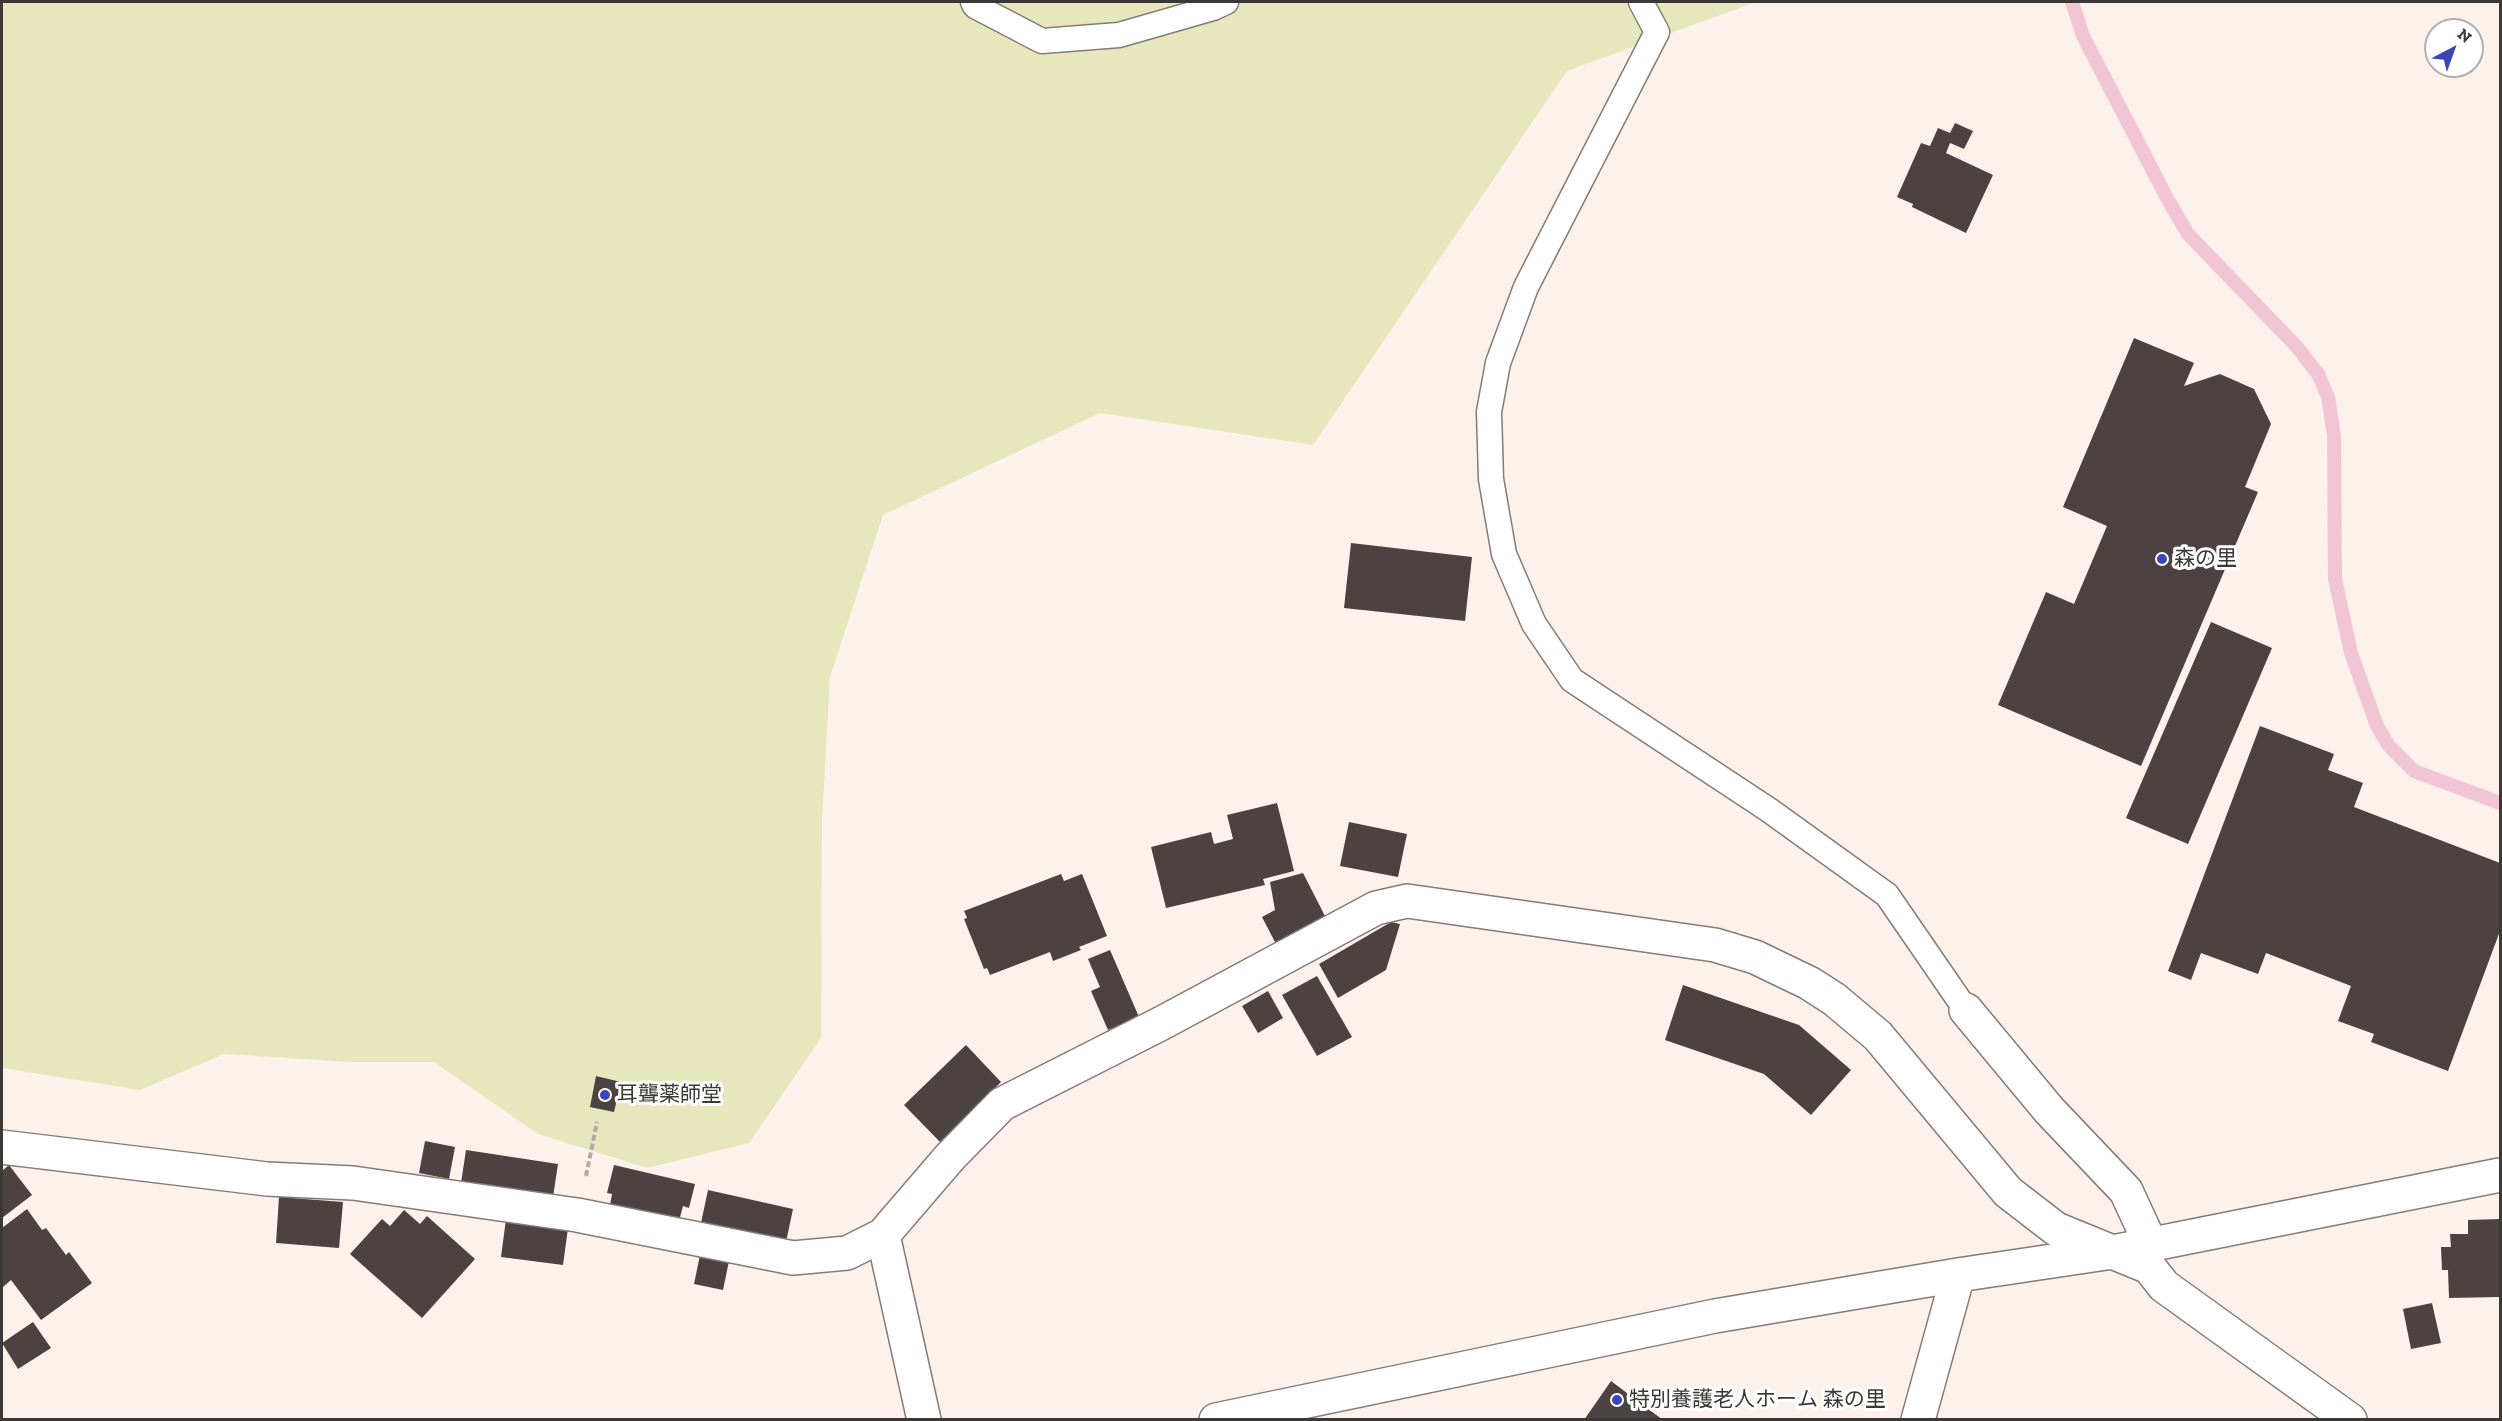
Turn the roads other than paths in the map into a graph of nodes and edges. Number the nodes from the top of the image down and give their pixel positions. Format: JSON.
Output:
{"nodes":[{"id":1,"x":973,"y":2,"type":"edge"},
{"id":2,"x":1226,"y":2,"type":"edge"},
{"id":3,"x":1641,"y":2,"type":"edge"},
{"id":4,"x":1966,"y":1010,"type":"joint"},
{"id":5,"x":2,"y":1147,"type":"edge"},
{"id":6,"x":2500,"y":1175,"type":"edge"},
{"id":7,"x":883,"y":1235,"type":"junction"},
{"id":8,"x":2151,"y":1245,"type":"junction"},
{"id":9,"x":2113,"y":1252,"type":"junction"},
{"id":10,"x":1958,"y":1275,"type":"junction"},
{"id":11,"x":924,"y":1419,"type":"edge"},
{"id":12,"x":1216,"y":1419,"type":"edge"},
{"id":13,"x":1917,"y":1419,"type":"edge"},
{"id":14,"x":2350,"y":1419,"type":"edge"}],
"edges":[{"from":1,"to":2,"type":"lane"},
{"from":3,"to":4,"type":"lane"},
{"from":4,"to":8,"type":"street"},
{"from":5,"to":7,"type":"street"},
{"from":6,"to":8,"type":"street"},
{"from":7,"to":9,"type":"street"},
{"from":7,"to":11,"type":"street"},
{"from":8,"to":9,"type":"street"},
{"from":9,"to":10,"type":"street"},
{"from":9,"to":14,"type":"street"},
{"from":10,"to":12,"type":"street"},
{"from":10,"to":13,"type":"street"}]}
